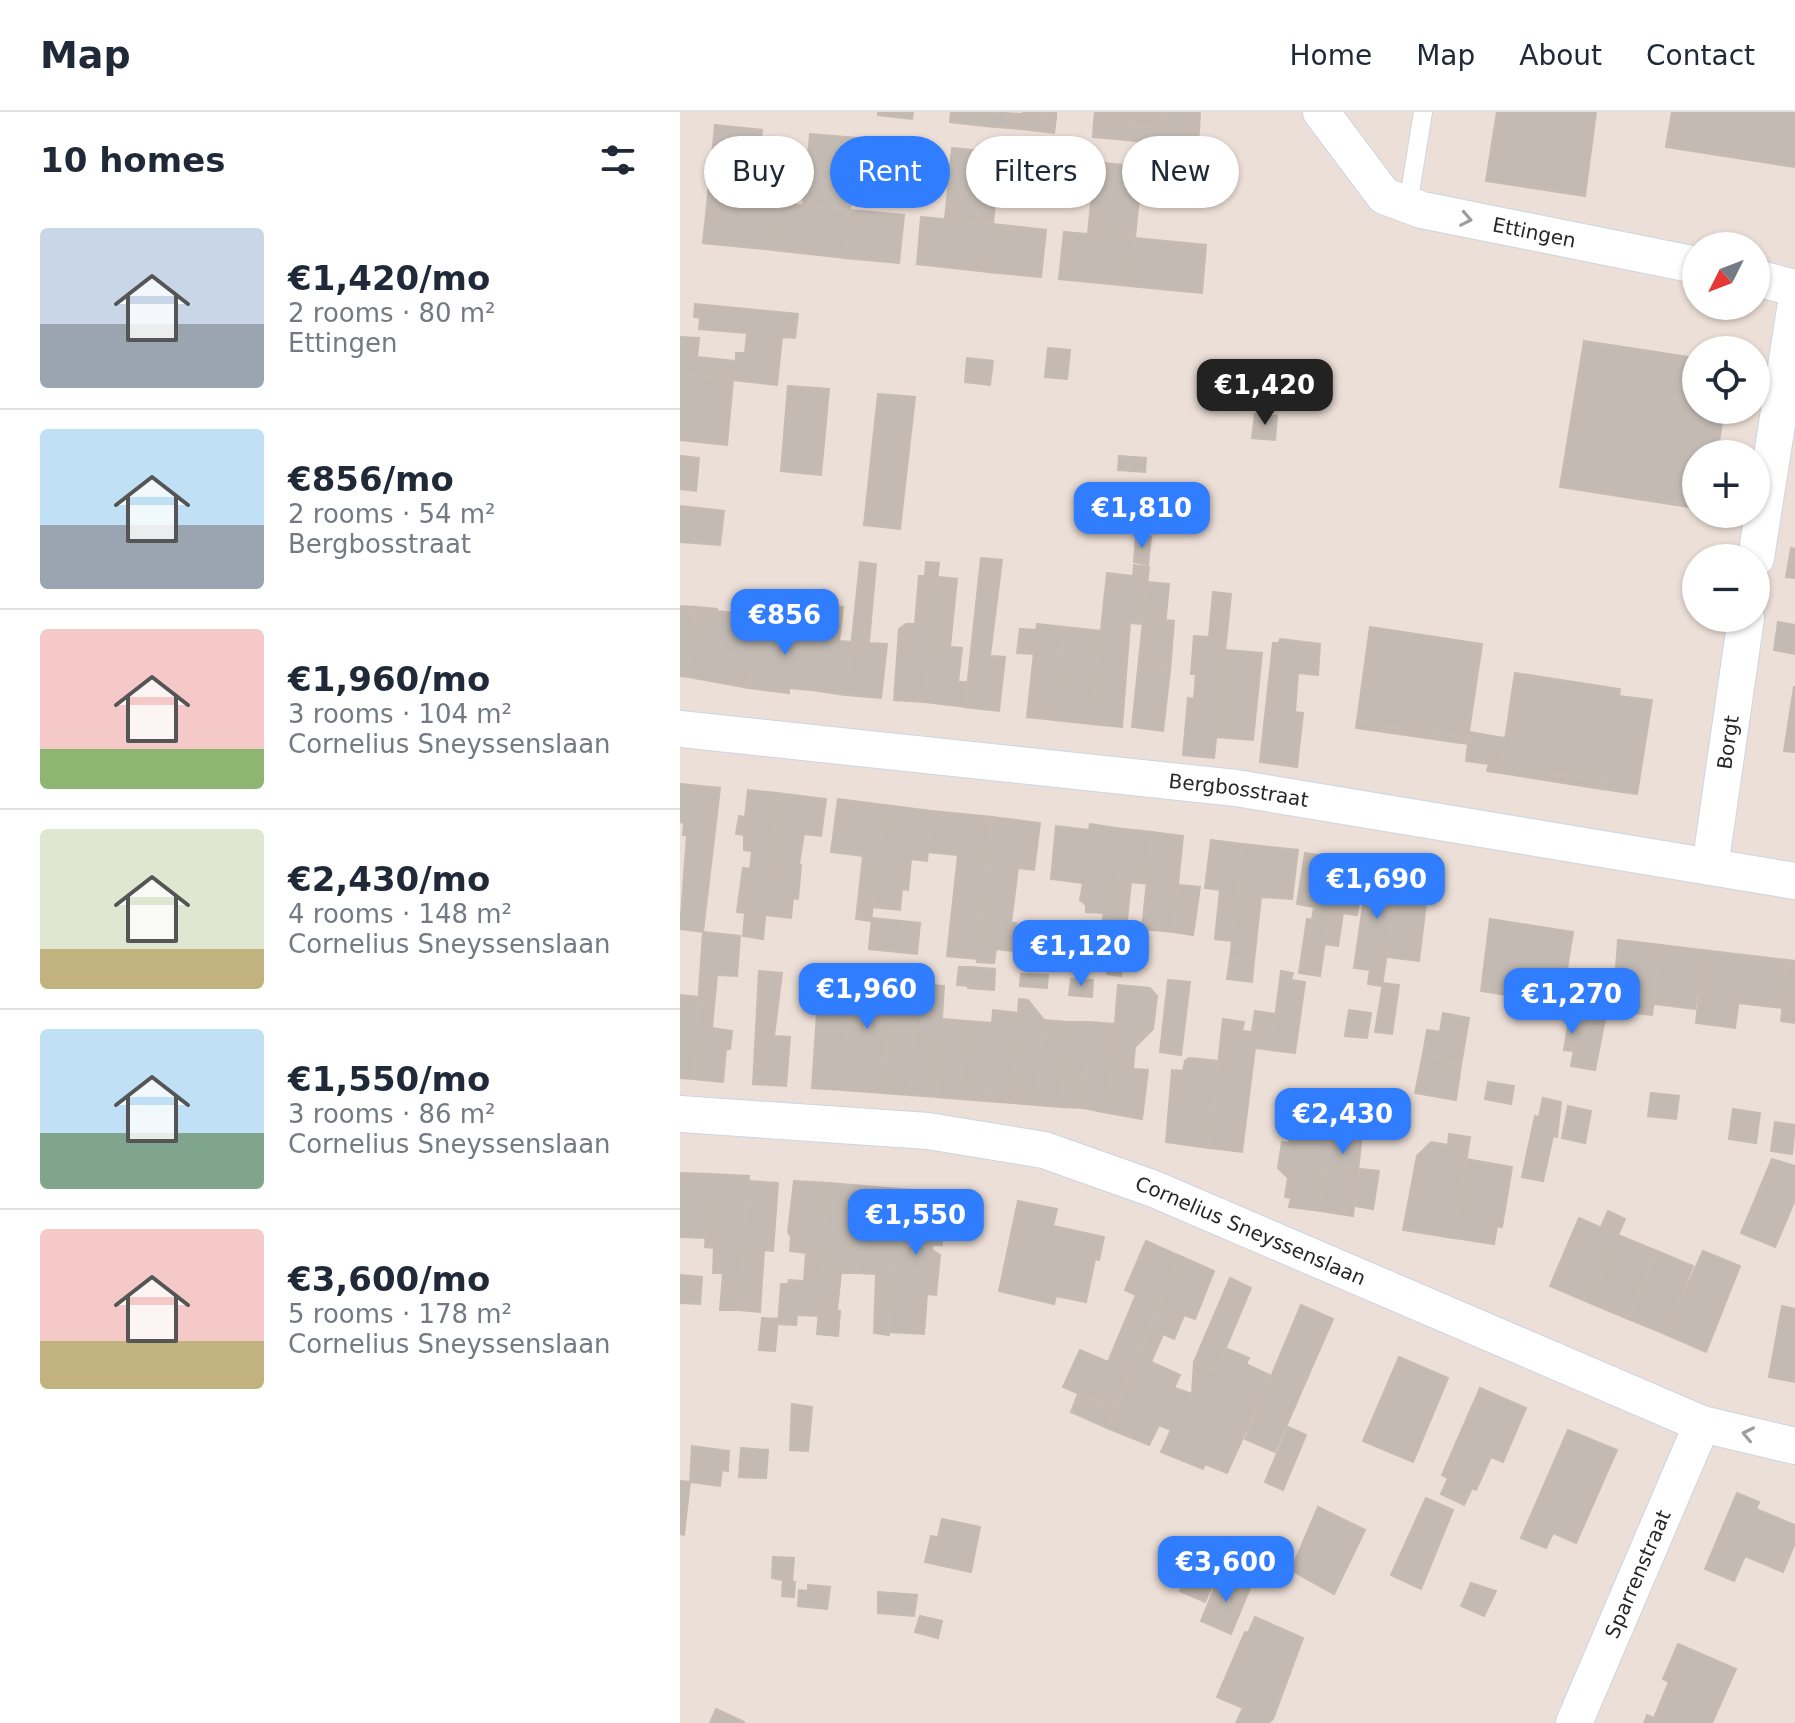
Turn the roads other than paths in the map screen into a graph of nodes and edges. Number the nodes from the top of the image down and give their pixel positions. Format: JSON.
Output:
{"nodes":[{"id":1,"x":1321,"y":112,"type":"edge"},
{"id":2,"x":1423,"y":112,"type":"edge"},
{"id":3,"x":1408,"y":205,"type":"junction"},
{"id":4,"x":1682,"y":262,"type":"edge"},
{"id":5,"x":1770,"y":282,"type":"edge"},
{"id":6,"x":1795,"y":288,"type":"edge"},
{"id":7,"x":1795,"y":309,"type":"edge"},
{"id":8,"x":1758,"y":544,"type":"edge"},
{"id":9,"x":1744,"y":632,"type":"edge"},
{"id":10,"x":680,"y":729,"type":"edge"},
{"id":11,"x":1710,"y":867,"type":"junction"},
{"id":12,"x":1795,"y":881,"type":"edge"},
{"id":13,"x":680,"y":1114,"type":"edge"},
{"id":14,"x":1702,"y":1424,"type":"junction"},
{"id":15,"x":1795,"y":1446,"type":"edge"},
{"id":16,"x":1574,"y":1723,"type":"edge"}],
"edges":[{"from":1,"to":3,"type":"street","name":"Ettingen"},
{"from":2,"to":3,"type":"lane"},
{"from":3,"to":4,"type":"street","name":"Ettingen","one_way":true},
{"from":5,"to":6,"type":"street"},
{"from":7,"to":8,"type":"street"},
{"from":9,"to":11,"type":"street","name":"Borgt"},
{"from":10,"to":11,"type":"street","name":"Bergbosstraat"},
{"from":11,"to":12,"type":"street","name":"Bergbosstraat"},
{"from":13,"to":14,"type":"street","name":"Cornelius Sneyssenslaan"},
{"from":15,"to":14,"type":"street","name":"Cornelius Sneyssenslaan","one_way":true},
{"from":14,"to":16,"type":"street","name":"Sparrenstraat"}]}
